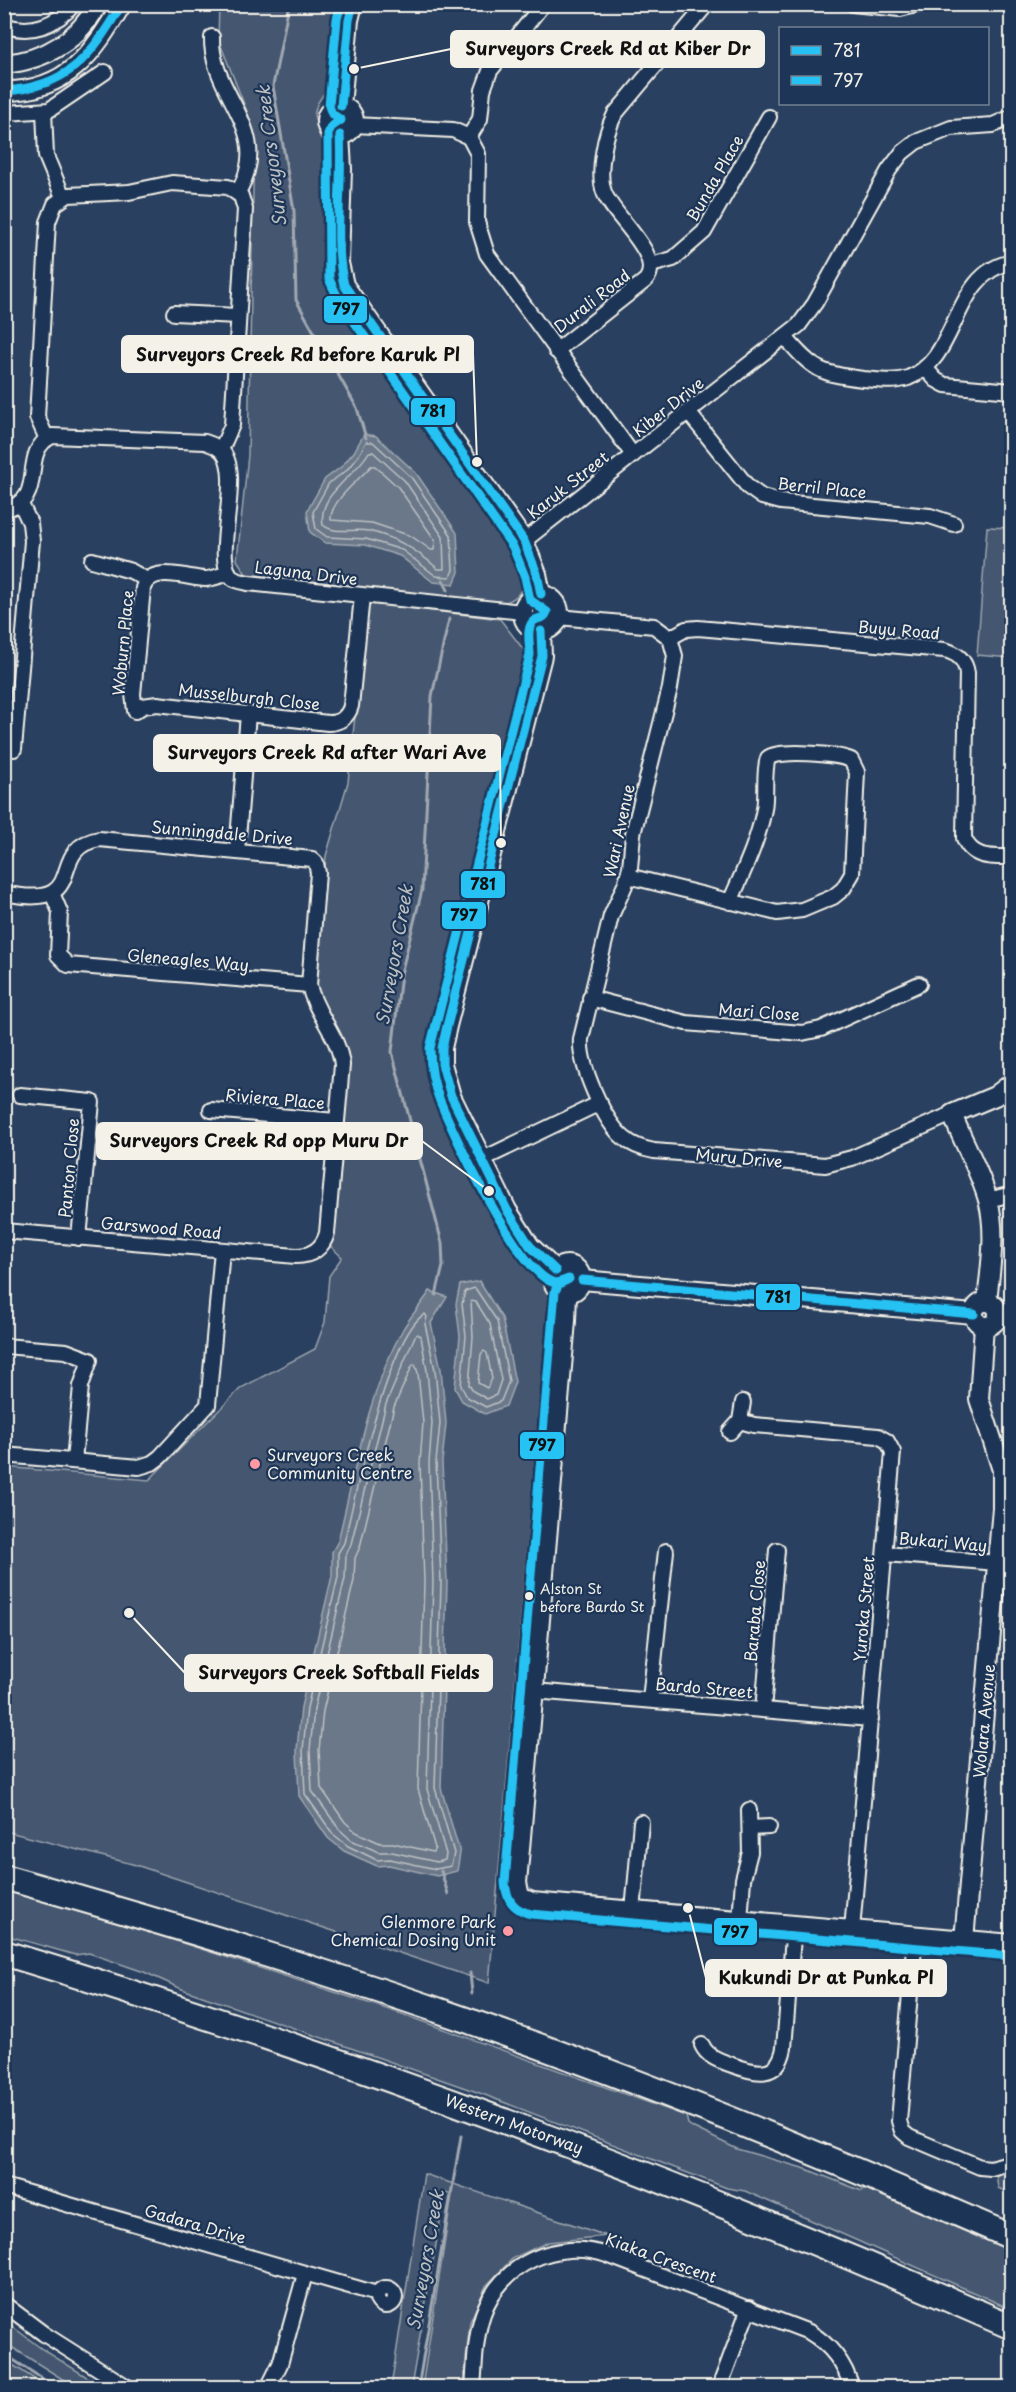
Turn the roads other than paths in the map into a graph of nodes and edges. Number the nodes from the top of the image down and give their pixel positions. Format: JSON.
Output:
{"nodes":[{"id":1,"x":74,"y":4,"type":"edge"},
{"id":2,"x":99,"y":4,"type":"edge"},
{"id":3,"x":122,"y":4,"type":"edge"},
{"id":4,"x":353,"y":4,"type":"edge"},
{"id":5,"x":543,"y":4,"type":"edge"},
{"id":6,"x":707,"y":4,"type":"edge"},
{"id":7,"x":853,"y":4,"type":"edge"},
{"id":8,"x":920,"y":4,"type":"edge"},
{"id":9,"x":4,"y":25,"type":"edge"},
{"id":10,"x":212,"y":37,"type":"dead end"},
{"id":11,"x":4,"y":64,"type":"edge"},
{"id":12,"x":105,"y":72,"type":"dead end"},
{"id":13,"x":4,"y":91,"type":"edge"},
{"id":14,"x":341,"y":106,"type":"junction"},
{"id":15,"x":44,"y":111,"type":"junction"},
{"id":16,"x":7,"y":113,"type":"dead end"},
{"id":17,"x":769,"y":117,"type":"dead end"},
{"id":18,"x":1011,"y":117,"type":"edge"},
{"id":19,"x":347,"y":130,"type":"junction"},
{"id":20,"x":469,"y":137,"type":"junction"},
{"id":21,"x":238,"y":192,"type":"junction"},
{"id":22,"x":63,"y":197,"type":"junction"},
{"id":23,"x":1011,"y":262,"type":"edge"},
{"id":24,"x":651,"y":265,"type":"junction"},
{"id":25,"x":174,"y":313,"type":"dead end"},
{"id":26,"x":238,"y":316,"type":"junction"},
{"id":27,"x":785,"y":337,"type":"junction"},
{"id":28,"x":556,"y":351,"type":"junction"},
{"id":29,"x":925,"y":368,"type":"junction"},
{"id":30,"x":1011,"y":391,"type":"edge"},
{"id":31,"x":688,"y":412,"type":"junction"},
{"id":32,"x":47,"y":439,"type":"junction"},
{"id":33,"x":222,"y":450,"type":"junction"},
{"id":34,"x":633,"y":455,"type":"junction"},
{"id":35,"x":20,"y":502,"type":"junction"},
{"id":36,"x":4,"y":509,"type":"edge"},
{"id":37,"x":954,"y":524,"type":"dead end"},
{"id":38,"x":524,"y":541,"type":"junction"},
{"id":39,"x":92,"y":560,"type":"dead end"},
{"id":40,"x":229,"y":573,"type":"junction"},
{"id":41,"x":147,"y":580,"type":"junction"},
{"id":42,"x":541,"y":594,"type":"junction"},
{"id":43,"x":363,"y":596,"type":"junction"},
{"id":44,"x":523,"y":612,"type":"junction"},
{"id":45,"x":560,"y":617,"type":"junction"},
{"id":46,"x":541,"y":632,"type":"junction"},
{"id":47,"x":670,"y":638,"type":"junction"},
{"id":48,"x":135,"y":711,"type":"joint"},
{"id":49,"x":248,"y":714,"type":"junction"},
{"id":50,"x":14,"y":749,"type":"dead end"},
{"id":51,"x":237,"y":850,"type":"junction"},
{"id":52,"x":1011,"y":857,"type":"edge"},
{"id":53,"x":628,"y":876,"type":"junction"},
{"id":54,"x":4,"y":893,"type":"edge"},
{"id":55,"x":52,"y":893,"type":"junction"},
{"id":56,"x":730,"y":902,"type":"junction"},
{"id":57,"x":918,"y":984,"type":"dead end"},
{"id":58,"x":309,"y":985,"type":"junction"},
{"id":59,"x":590,"y":998,"type":"junction"},
{"id":60,"x":1011,"y":1083,"type":"edge"},
{"id":61,"x":20,"y":1095,"type":"dead end"},
{"id":62,"x":600,"y":1103,"type":"junction"},
{"id":63,"x":211,"y":1110,"type":"dead end"},
{"id":64,"x":951,"y":1114,"type":"junction"},
{"id":65,"x":336,"y":1121,"type":"junction"},
{"id":66,"x":483,"y":1159,"type":"junction"},
{"id":67,"x":1011,"y":1194,"type":"edge"},
{"id":68,"x":988,"y":1200,"type":"junction"},
{"id":69,"x":4,"y":1231,"type":"edge"},
{"id":70,"x":80,"y":1238,"type":"junction"},
{"id":71,"x":222,"y":1250,"type":"junction"},
{"id":72,"x":314,"y":1252,"type":"joint"},
{"id":73,"x":556,"y":1271,"type":"junction"},
{"id":74,"x":582,"y":1280,"type":"junction"},
{"id":75,"x":567,"y":1293,"type":"junction"},
{"id":76,"x":991,"y":1315,"type":"edge"},
{"id":77,"x":4,"y":1346,"type":"edge"},
{"id":78,"x":743,"y":1402,"type":"dead end"},
{"id":79,"x":740,"y":1421,"type":"junction"},
{"id":80,"x":730,"y":1432,"type":"dead end"},
{"id":81,"x":4,"y":1455,"type":"edge"},
{"id":82,"x":74,"y":1461,"type":"junction"},
{"id":83,"x":777,"y":1550,"type":"dead end"},
{"id":84,"x":666,"y":1551,"type":"dead end"},
{"id":85,"x":885,"y":1554,"type":"junction"},
{"id":86,"x":998,"y":1563,"type":"junction"},
{"id":87,"x":534,"y":1691,"type":"junction"},
{"id":88,"x":650,"y":1700,"type":"junction"},
{"id":89,"x":763,"y":1710,"type":"junction"},
{"id":90,"x":871,"y":1719,"type":"junction"},
{"id":91,"x":749,"y":1810,"type":"dead end"},
{"id":92,"x":641,"y":1821,"type":"dead end"},
{"id":93,"x":770,"y":1827,"type":"dead end"},
{"id":94,"x":750,"y":1828,"type":"junction"},
{"id":95,"x":4,"y":1877,"type":"edge"},
{"id":96,"x":633,"y":1911,"type":"junction"},
{"id":97,"x":740,"y":1921,"type":"junction"},
{"id":98,"x":795,"y":1925,"type":"junction"},
{"id":99,"x":852,"y":1930,"type":"junction"},
{"id":100,"x":915,"y":1936,"type":"junction"},
{"id":101,"x":964,"y":1940,"type":"junction"},
{"id":102,"x":1011,"y":1944,"type":"edge"},
{"id":103,"x":4,"y":1953,"type":"edge"},
{"id":104,"x":702,"y":2044,"type":"dead end"},
{"id":105,"x":1011,"y":2163,"type":"edge"},
{"id":106,"x":4,"y":2186,"type":"edge"},
{"id":107,"x":1011,"y":2237,"type":"edge"},
{"id":108,"x":305,"y":2274,"type":"junction"},
{"id":109,"x":377,"y":2294,"type":"dead end"},
{"id":110,"x":4,"y":2304,"type":"edge"},
{"id":111,"x":749,"y":2308,"type":"junction"},
{"id":112,"x":1011,"y":2327,"type":"edge"},
{"id":113,"x":129,"y":2388,"type":"edge"},
{"id":114,"x":268,"y":2388,"type":"edge"},
{"id":115,"x":473,"y":2388,"type":"edge"},
{"id":116,"x":719,"y":2388,"type":"edge"},
{"id":117,"x":852,"y":2388,"type":"edge"}],
"edges":[{"from":1,"to":9,"type":"street"},
{"from":2,"to":11,"type":"street"},
{"from":3,"to":13,"type":"street"},
{"from":4,"to":14,"type":"street"},
{"from":5,"to":20,"type":"street"},
{"from":6,"to":24,"type":"street","name":"Durali Road"},
{"from":7,"to":8,"type":"street"},
{"from":10,"to":21,"type":"street"},
{"from":12,"to":15,"type":"street"},
{"from":14,"to":19,"type":"street"},
{"from":14,"to":19,"type":"street"},
{"from":15,"to":16,"type":"street"},
{"from":15,"to":22,"type":"street"},
{"from":17,"to":24,"type":"street","name":"Bunda Place"},
{"from":18,"to":27,"type":"street","name":"Kiber Drive"},
{"from":19,"to":20,"type":"street"},
{"from":19,"to":38,"type":"street"},
{"from":20,"to":28,"type":"street","name":"Kiber Drive"},
{"from":21,"to":22,"type":"street"},
{"from":21,"to":26,"type":"street"},
{"from":22,"to":32,"type":"street"},
{"from":23,"to":29,"type":"street"},
{"from":24,"to":28,"type":"street","name":"Durali Road"},
{"from":25,"to":26,"type":"street"},
{"from":26,"to":33,"type":"street"},
{"from":27,"to":29,"type":"street"},
{"from":27,"to":31,"type":"street","name":"Kiber Drive"},
{"from":28,"to":34,"type":"street","name":"Kiber Drive"},
{"from":29,"to":30,"type":"street"},
{"from":31,"to":34,"type":"street","name":"Kiber Drive"},
{"from":31,"to":37,"type":"street","name":"Berril Place"},
{"from":32,"to":33,"type":"street"},
{"from":32,"to":35,"type":"street"},
{"from":33,"to":40,"type":"street"},
{"from":34,"to":38,"type":"street","name":"Karuk Street"},
{"from":35,"to":36,"type":"street"},
{"from":35,"to":50,"type":"street"},
{"from":38,"to":42,"type":"street"},
{"from":39,"to":41,"type":"street","name":"Woburn Place"},
{"from":40,"to":41,"type":"street","name":"Woburn Place"},
{"from":40,"to":43,"type":"street","name":"Laguna Drive"},
{"from":41,"to":48,"type":"street","name":"Woburn Place"},
{"from":42,"to":44,"type":"street"},
{"from":42,"to":45,"type":"street"},
{"from":43,"to":44,"type":"street","name":"Laguna Drive"},
{"from":43,"to":49,"type":"street","name":"Musselburgh Close"},
{"from":44,"to":46,"type":"street"},
{"from":45,"to":46,"type":"street"},
{"from":45,"to":47,"type":"street"},
{"from":46,"to":66,"type":"street"},
{"from":47,"to":52,"type":"street","name":"Buyu Road"},
{"from":47,"to":53,"type":"street","name":"Wari Avenue"},
{"from":48,"to":49,"type":"street","name":"Musselburgh Close"},
{"from":49,"to":51,"type":"street"},
{"from":51,"to":55,"type":"street","name":"Sunningdale Drive"},
{"from":51,"to":58,"type":"street","name":"Sunningdale Drive"},
{"from":53,"to":56,"type":"street"},
{"from":53,"to":59,"type":"street","name":"Wari Avenue"},
{"from":54,"to":55,"type":"street"},
{"from":55,"to":58,"type":"street","name":"Gleneagles Way"},
{"from":56,"to":56,"type":"street"},
{"from":57,"to":59,"type":"street","name":"Mari Close"},
{"from":58,"to":65,"type":"street","name":"Sunningdale Drive"},
{"from":59,"to":62,"type":"street","name":"Wari Avenue"},
{"from":60,"to":64,"type":"street","name":"Muru Drive"},
{"from":61,"to":70,"type":"street","name":"Panton Close"},
{"from":62,"to":64,"type":"street","name":"Muru Drive"},
{"from":62,"to":66,"type":"street"},
{"from":63,"to":65,"type":"street","name":"Riviera Place"},
{"from":64,"to":68,"type":"street","name":"Wolara Avenue"},
{"from":65,"to":72,"type":"street","name":"Sunningdale Drive"},
{"from":66,"to":73,"type":"street"},
{"from":67,"to":68,"type":"street"},
{"from":68,"to":76,"type":"street","name":"Wolara Avenue"},
{"from":69,"to":70,"type":"street","name":"Garswood Road"},
{"from":70,"to":71,"type":"street","name":"Garswood Road"},
{"from":71,"to":72,"type":"street","name":"Garswood Road"},
{"from":71,"to":82,"type":"street"},
{"from":73,"to":74,"type":"street"},
{"from":73,"to":75,"type":"street"},
{"from":74,"to":75,"type":"street"},
{"from":74,"to":76,"type":"street"},
{"from":75,"to":87,"type":"street"},
{"from":76,"to":86,"type":"street","name":"Wolara Avenue"},
{"from":77,"to":82,"type":"street"},
{"from":78,"to":79,"type":"street"},
{"from":79,"to":80,"type":"street"},
{"from":79,"to":85,"type":"street","name":"Yuroka Street"},
{"from":81,"to":82,"type":"street"},
{"from":83,"to":89,"type":"street","name":"Baraba Close"},
{"from":84,"to":88,"type":"street"},
{"from":85,"to":86,"type":"street","name":"Bukari Way"},
{"from":85,"to":90,"type":"street","name":"Yuroka Street"},
{"from":86,"to":101,"type":"street","name":"Wolara Avenue"},
{"from":87,"to":88,"type":"street","name":"Bardo Street"},
{"from":87,"to":96,"type":"street"},
{"from":88,"to":89,"type":"street","name":"Bardo Street"},
{"from":89,"to":90,"type":"street","name":"Bardo Street"},
{"from":90,"to":99,"type":"street","name":"Yuroka Street"},
{"from":91,"to":94,"type":"street"},
{"from":92,"to":96,"type":"street"},
{"from":93,"to":94,"type":"street"},
{"from":94,"to":97,"type":"street"},
{"from":95,"to":107,"type":"highway"},
{"from":96,"to":97,"type":"street"},
{"from":97,"to":98,"type":"street"},
{"from":98,"to":99,"type":"street"},
{"from":98,"to":104,"type":"street"},
{"from":99,"to":100,"type":"street"},
{"from":100,"to":101,"type":"street"},
{"from":100,"to":105,"type":"street"},
{"from":101,"to":102,"type":"street"},
{"from":103,"to":112,"type":"highway","name":"Western Motorway"},
{"from":106,"to":108,"type":"street","name":"Gadara Drive"},
{"from":108,"to":109,"type":"street","name":"Gadara Drive"},
{"from":108,"to":114,"type":"street"},
{"from":110,"to":113,"type":"street"},
{"from":111,"to":115,"type":"street","name":"Kiaka Crescent"},
{"from":111,"to":116,"type":"street"},
{"from":111,"to":117,"type":"street","name":"Kiaka Crescent"}]}
